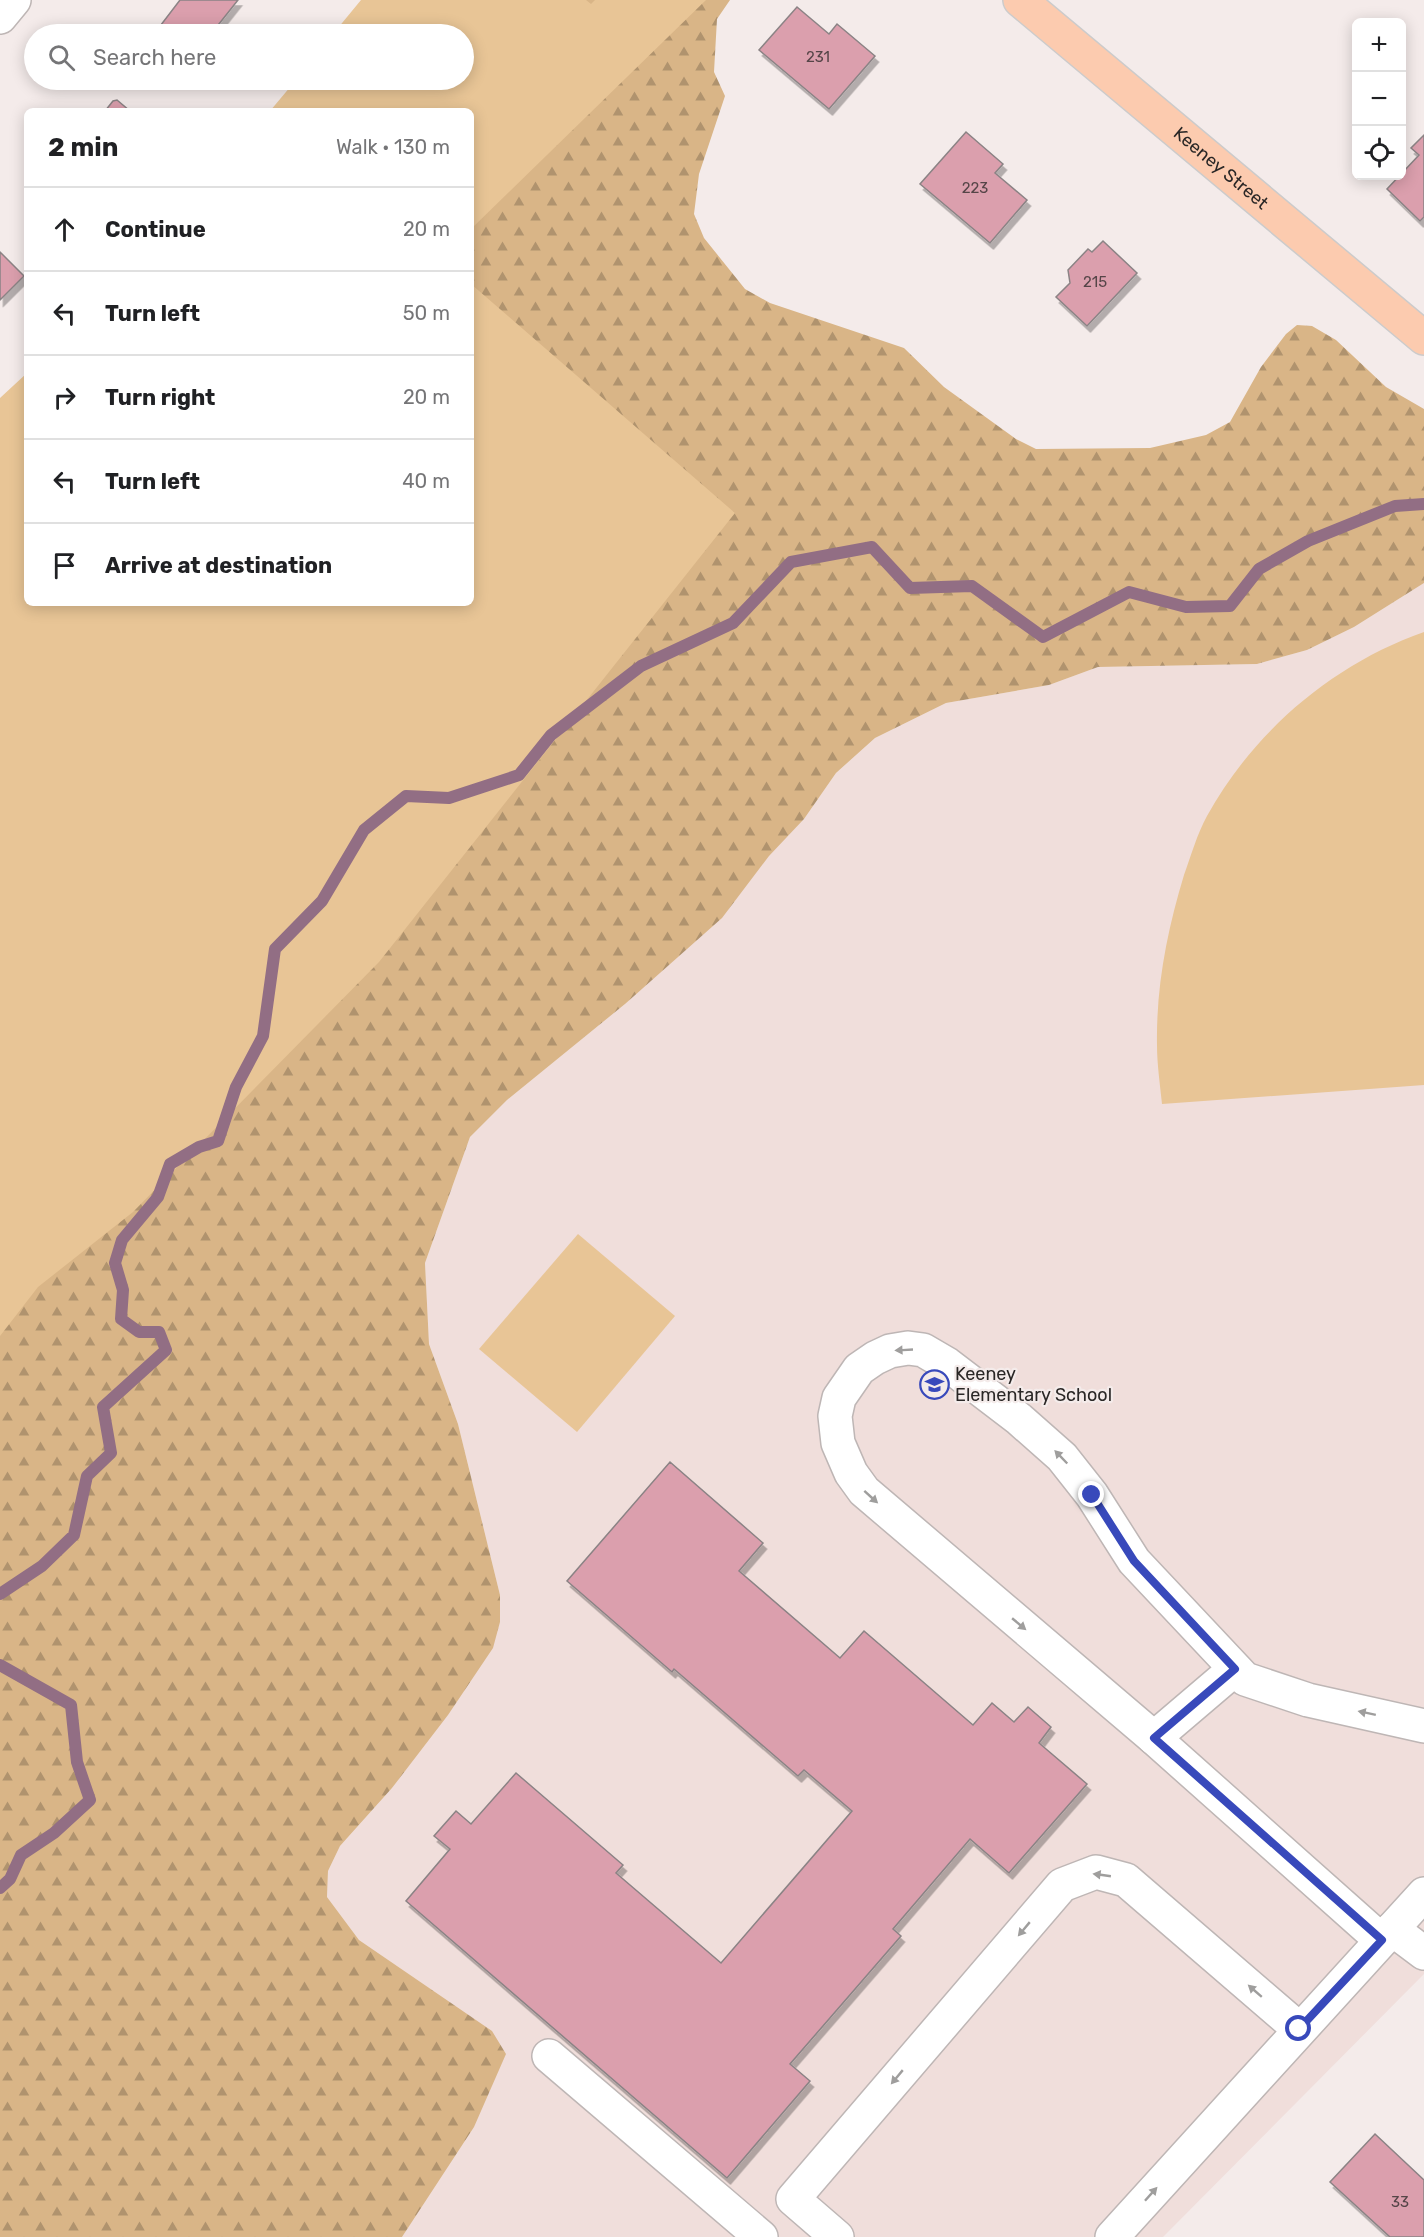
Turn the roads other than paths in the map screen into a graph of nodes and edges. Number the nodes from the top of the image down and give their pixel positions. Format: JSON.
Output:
{"nodes":[{"id":1,"x":14,"y":0,"type":"edge"},
{"id":2,"x":1020,"y":0,"type":"edge"},
{"id":3,"x":0,"y":17,"type":"edge"},
{"id":4,"x":1424,"y":338,"type":"edge"},
{"id":5,"x":1235,"y":1669,"type":"junction"},
{"id":6,"x":1424,"y":1726,"type":"edge"},
{"id":7,"x":1154,"y":1738,"type":"junction"},
{"id":8,"x":1424,"y":1894,"type":"edge"},
{"id":9,"x":1387,"y":1934,"type":"junction"},
{"id":10,"x":1424,"y":1953,"type":"edge"},
{"id":11,"x":1299,"y":2029,"type":"junction"},
{"id":12,"x":549,"y":2056,"type":"dead end"},
{"id":13,"x":794,"y":2199,"type":"junction"},
{"id":14,"x":762,"y":2237,"type":"edge"},
{"id":15,"x":837,"y":2237,"type":"edge"},
{"id":16,"x":1112,"y":2237,"type":"edge"}],
"edges":[{"from":1,"to":3,"type":"street"},
{"from":2,"to":4,"type":"main road","name":"Keeney Street"},
{"from":6,"to":5,"type":"street","one_way":true},
{"from":5,"to":7,"type":"street"},
{"from":5,"to":7,"type":"street","one_way":true},
{"from":7,"to":9,"type":"street"},
{"from":8,"to":9,"type":"street"},
{"from":9,"to":10,"type":"street"},
{"from":9,"to":11,"type":"street"},
{"from":11,"to":13,"type":"street","one_way":true},
{"from":16,"to":11,"type":"street","one_way":true},
{"from":12,"to":14,"type":"street"},
{"from":13,"to":14,"type":"street"},
{"from":13,"to":15,"type":"street"}]}
